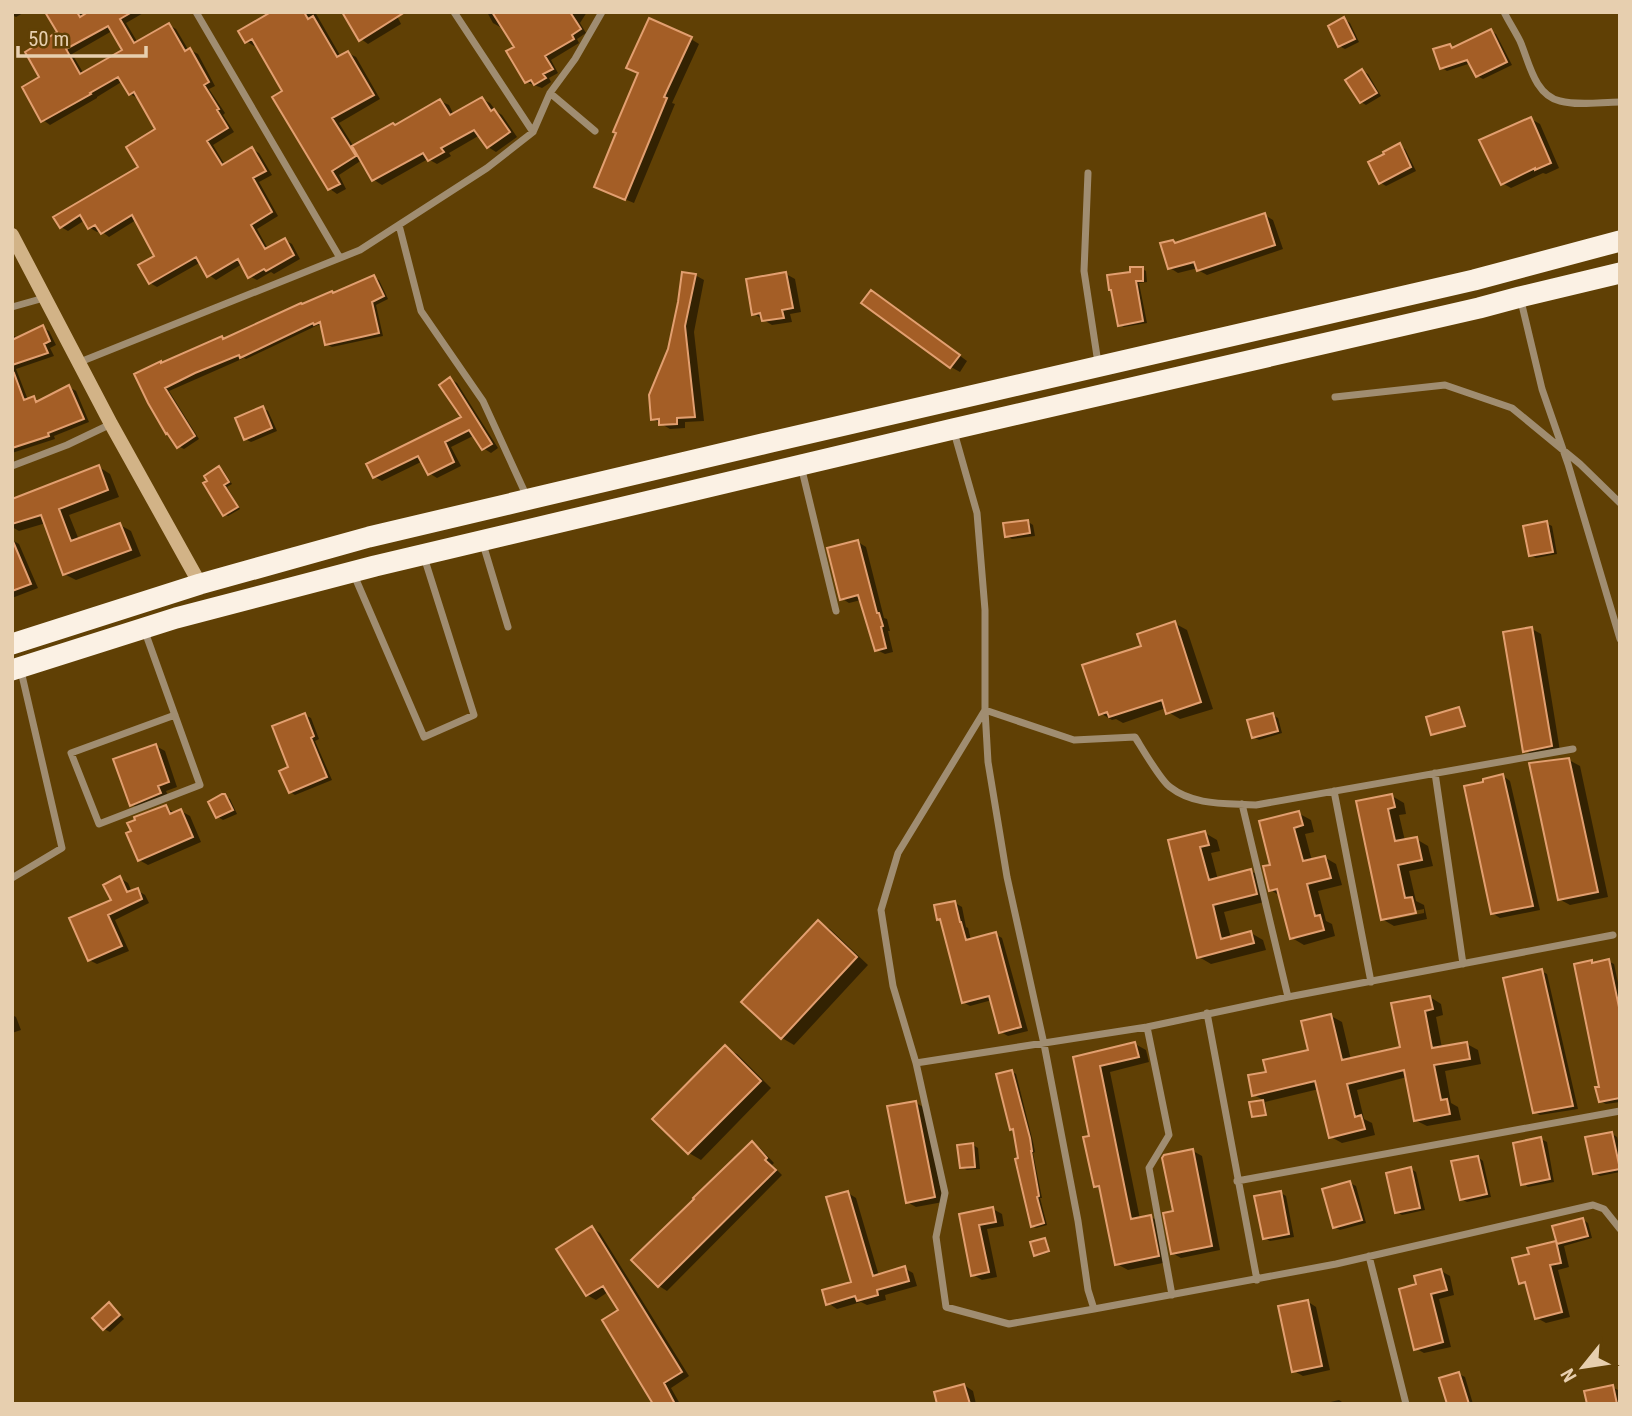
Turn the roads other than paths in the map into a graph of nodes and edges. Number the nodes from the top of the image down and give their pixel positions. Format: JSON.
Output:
{"nodes":[{"id":1,"x":196,"y":12,"type":"edge"},
{"id":2,"x":454,"y":12,"type":"edge"},
{"id":3,"x":602,"y":12,"type":"edge"},
{"id":4,"x":1504,"y":12,"type":"edge"},
{"id":5,"x":550,"y":93,"type":"junction"},
{"id":6,"x":1620,"y":102,"type":"edge"},
{"id":7,"x":533,"y":131,"type":"junction"},
{"id":8,"x":595,"y":131,"type":"dead end"},
{"id":9,"x":1088,"y":173,"type":"dead end"},
{"id":10,"x":399,"y":225,"type":"junction"},
{"id":11,"x":12,"y":235,"type":"edge"},
{"id":12,"x":1620,"y":242,"type":"edge"},
{"id":13,"x":340,"y":258,"type":"junction"},
{"id":14,"x":1620,"y":273,"type":"edge"},
{"id":15,"x":1520,"y":296,"type":"junction"},
{"id":16,"x":45,"y":297,"type":"junction"},
{"id":17,"x":12,"y":307,"type":"edge"},
{"id":18,"x":80,"y":362,"type":"junction"},
{"id":19,"x":1098,"y":367,"type":"junction"},
{"id":20,"x":1335,"y":397,"type":"dead end"},
{"id":21,"x":111,"y":424,"type":"junction"},
{"id":22,"x":953,"y":429,"type":"junction"},
{"id":23,"x":1564,"y":450,"type":"junction"},
{"id":24,"x":12,"y":466,"type":"edge"},
{"id":25,"x":800,"y":466,"type":"junction"},
{"id":26,"x":528,"y":499,"type":"junction"},
{"id":27,"x":1620,"y":503,"type":"edge"},
{"id":28,"x":482,"y":540,"type":"junction"},
{"id":29,"x":424,"y":554,"type":"junction"},
{"id":30,"x":353,"y":572,"type":"junction"},
{"id":31,"x":200,"y":584,"type":"junction"},
{"id":32,"x":836,"y":611,"type":"dead end"},
{"id":33,"x":508,"y":627,"type":"dead end"},
{"id":34,"x":144,"y":628,"type":"junction"},
{"id":35,"x":1620,"y":639,"type":"edge"},
{"id":36,"x":12,"y":644,"type":"edge"},
{"id":37,"x":16,"y":669,"type":"edge"},
{"id":38,"x":985,"y":710,"type":"junction"},
{"id":39,"x":175,"y":715,"type":"junction"},
{"id":40,"x":1573,"y":749,"type":"dead end"},
{"id":41,"x":1435,"y":773,"type":"junction"},
{"id":42,"x":1334,"y":791,"type":"junction"},
{"id":43,"x":1242,"y":804,"type":"junction"},
{"id":44,"x":12,"y":878,"type":"edge"},
{"id":45,"x":1613,"y":935,"type":"dead end"},
{"id":46,"x":1463,"y":964,"type":"junction"},
{"id":47,"x":1371,"y":982,"type":"junction"},
{"id":48,"x":1288,"y":997,"type":"junction"},
{"id":49,"x":1207,"y":1013,"type":"junction"},
{"id":50,"x":1147,"y":1027,"type":"junction"},
{"id":51,"x":1044,"y":1044,"type":"junction"},
{"id":52,"x":916,"y":1063,"type":"junction"},
{"id":53,"x":1620,"y":1111,"type":"edge"},
{"id":54,"x":1237,"y":1181,"type":"junction"},
{"id":55,"x":1620,"y":1229,"type":"edge"},
{"id":56,"x":1369,"y":1256,"type":"junction"},
{"id":57,"x":1257,"y":1280,"type":"junction"},
{"id":58,"x":1172,"y":1295,"type":"junction"},
{"id":59,"x":1094,"y":1309,"type":"junction"},
{"id":60,"x":1406,"y":1404,"type":"edge"}],
"edges":[{"from":1,"to":13,"type":"street"},
{"from":2,"to":7,"type":"street"},
{"from":3,"to":5,"type":"street"},
{"from":4,"to":6,"type":"street"},
{"from":5,"to":7,"type":"street"},
{"from":5,"to":8,"type":"street"},
{"from":7,"to":10,"type":"street"},
{"from":9,"to":19,"type":"street"},
{"from":10,"to":13,"type":"street"},
{"from":10,"to":26,"type":"street"},
{"from":11,"to":16,"type":"street"},
{"from":12,"to":19,"type":"highway"},
{"from":13,"to":18,"type":"street"},
{"from":14,"to":15,"type":"highway"},
{"from":15,"to":22,"type":"highway"},
{"from":15,"to":23,"type":"street"},
{"from":16,"to":17,"type":"street"},
{"from":16,"to":18,"type":"street"},
{"from":18,"to":21,"type":"street"},
{"from":19,"to":26,"type":"highway"},
{"from":20,"to":23,"type":"street"},
{"from":21,"to":24,"type":"street"},
{"from":21,"to":31,"type":"street"},
{"from":22,"to":25,"type":"highway"},
{"from":22,"to":38,"type":"street"},
{"from":23,"to":27,"type":"street"},
{"from":23,"to":35,"type":"street"},
{"from":25,"to":28,"type":"highway"},
{"from":25,"to":32,"type":"street"},
{"from":26,"to":31,"type":"highway"},
{"from":28,"to":29,"type":"highway"},
{"from":28,"to":33,"type":"street"},
{"from":29,"to":30,"type":"highway"},
{"from":29,"to":30,"type":"street"},
{"from":30,"to":34,"type":"highway"},
{"from":31,"to":36,"type":"highway"},
{"from":34,"to":37,"type":"highway"},
{"from":34,"to":39,"type":"street"},
{"from":37,"to":44,"type":"street"},
{"from":38,"to":43,"type":"street"},
{"from":38,"to":51,"type":"street"},
{"from":38,"to":52,"type":"street"},
{"from":39,"to":39,"type":"street"},
{"from":40,"to":41,"type":"street"},
{"from":41,"to":42,"type":"street"},
{"from":41,"to":46,"type":"street"},
{"from":42,"to":43,"type":"street"},
{"from":42,"to":47,"type":"street"},
{"from":43,"to":48,"type":"street"},
{"from":45,"to":46,"type":"street"},
{"from":46,"to":47,"type":"street"},
{"from":47,"to":48,"type":"street"},
{"from":48,"to":49,"type":"street"},
{"from":49,"to":50,"type":"street"},
{"from":49,"to":54,"type":"street"},
{"from":50,"to":51,"type":"street"},
{"from":50,"to":58,"type":"street"},
{"from":51,"to":52,"type":"street"},
{"from":51,"to":59,"type":"street"},
{"from":52,"to":59,"type":"street"},
{"from":53,"to":54,"type":"street"},
{"from":54,"to":57,"type":"street"},
{"from":55,"to":56,"type":"street"},
{"from":56,"to":57,"type":"street"},
{"from":56,"to":60,"type":"street"},
{"from":57,"to":58,"type":"street"},
{"from":58,"to":59,"type":"street"}]}
